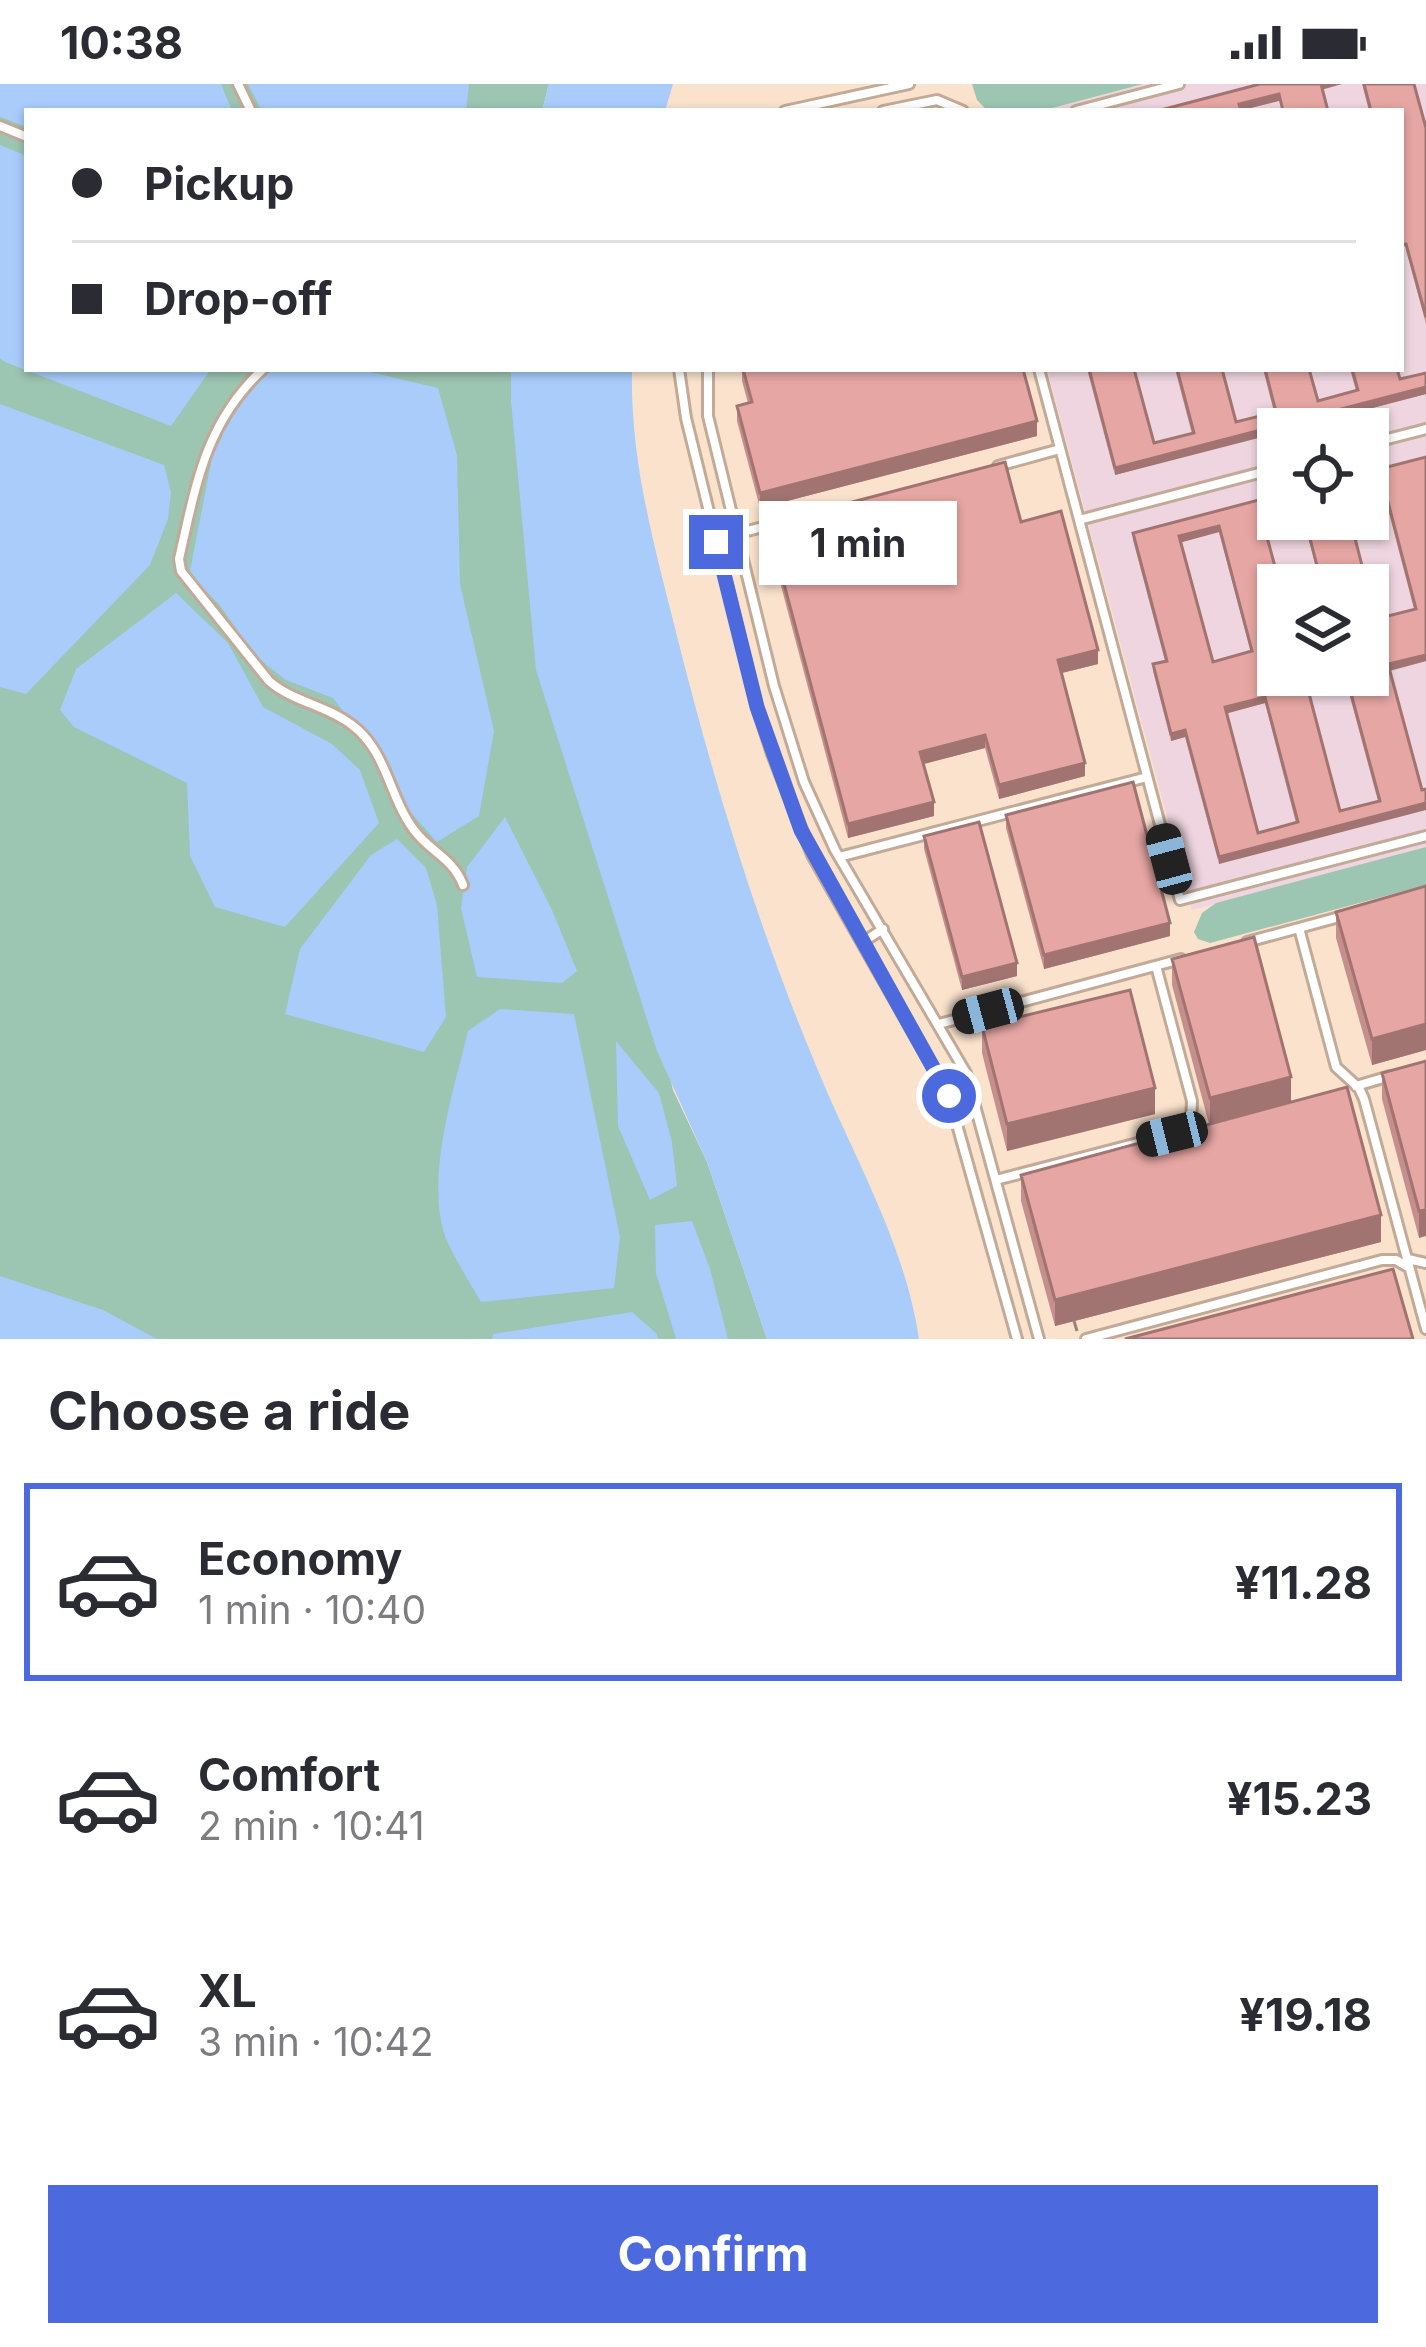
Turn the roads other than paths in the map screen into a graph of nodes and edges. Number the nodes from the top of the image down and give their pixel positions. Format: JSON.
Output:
{"nodes":[{"id":1,"x":909,"y":84,"type":"edge"},
{"id":2,"x":1179,"y":84,"type":"edge"},
{"id":3,"x":799,"y":108,"type":"edge"},
{"id":4,"x":898,"y":108,"type":"edge"},
{"id":5,"x":956,"y":108,"type":"edge"},
{"id":6,"x":1087,"y":108,"type":"edge"},
{"id":7,"x":260,"y":372,"type":"edge"},
{"id":8,"x":679,"y":372,"type":"edge"},
{"id":9,"x":707,"y":372,"type":"edge"},
{"id":10,"x":1040,"y":372,"type":"edge"},
{"id":11,"x":1426,"y":429,"type":"edge"},
{"id":12,"x":1389,"y":439,"type":"edge"},
{"id":13,"x":1060,"y":449,"type":"junction"},
{"id":14,"x":991,"y":467,"type":"edge"},
{"id":15,"x":1257,"y":473,"type":"edge"},
{"id":16,"x":1079,"y":520,"type":"junction"},
{"id":17,"x":783,"y":521,"type":"edge"},
{"id":18,"x":736,"y":534,"type":"junction"},
{"id":19,"x":1148,"y":777,"type":"junction"},
{"id":20,"x":1426,"y":836,"type":"edge"},
{"id":21,"x":839,"y":857,"type":"junction"},
{"id":22,"x":463,"y":885,"type":"dead end"},
{"id":23,"x":869,"y":908,"type":"junction"},
{"id":24,"x":1363,"y":911,"type":"edge"},
{"id":25,"x":850,"y":920,"type":"junction"},
{"id":26,"x":1299,"y":928,"type":"junction"},
{"id":27,"x":883,"y":929,"type":"junction"},
{"id":28,"x":862,"y":942,"type":"junction"},
{"id":29,"x":1238,"y":944,"type":"edge"},
{"id":30,"x":1197,"y":955,"type":"edge"},
{"id":31,"x":1156,"y":966,"type":"junction"},
{"id":32,"x":938,"y":1024,"type":"junction"},
{"id":33,"x":1408,"y":1071,"type":"edge"},
{"id":34,"x":1356,"y":1085,"type":"junction"},
{"id":35,"x":996,"y":1180,"type":"junction"},
{"id":36,"x":1408,"y":1263,"type":"junction"},
{"id":37,"x":1426,"y":1263,"type":"edge"},
{"id":38,"x":1426,"y":1329,"type":"edge"},
{"id":39,"x":1017,"y":1339,"type":"edge"},
{"id":40,"x":1039,"y":1339,"type":"edge"},
{"id":41,"x":1082,"y":1339,"type":"edge"}],
"edges":[{"from":1,"to":3,"type":"lane"},
{"from":2,"to":6,"type":"lane"},
{"from":4,"to":5,"type":"lane"},
{"from":7,"to":22,"type":"lane"},
{"from":8,"to":25,"type":"lane"},
{"from":9,"to":18,"type":"lane"},
{"from":10,"to":13,"type":"lane"},
{"from":11,"to":12,"type":"lane"},
{"from":13,"to":14,"type":"lane"},
{"from":13,"to":16,"type":"lane"},
{"from":15,"to":16,"type":"lane"},
{"from":16,"to":19,"type":"lane"},
{"from":17,"to":18,"type":"lane"},
{"from":18,"to":21,"type":"lane"},
{"from":19,"to":20,"type":"lane"},
{"from":19,"to":21,"type":"lane"},
{"from":21,"to":23,"type":"lane"},
{"from":23,"to":25,"type":"lane"},
{"from":23,"to":27,"type":"lane"},
{"from":24,"to":26,"type":"lane"},
{"from":25,"to":28,"type":"lane"},
{"from":26,"to":29,"type":"lane"},
{"from":26,"to":34,"type":"lane"},
{"from":27,"to":28,"type":"lane"},
{"from":27,"to":32,"type":"lane"},
{"from":28,"to":39,"type":"lane"},
{"from":30,"to":31,"type":"lane"},
{"from":31,"to":32,"type":"lane"},
{"from":31,"to":35,"type":"lane"},
{"from":32,"to":35,"type":"lane"},
{"from":33,"to":34,"type":"lane"},
{"from":34,"to":36,"type":"lane"},
{"from":35,"to":40,"type":"lane"},
{"from":36,"to":37,"type":"lane"},
{"from":36,"to":38,"type":"lane"},
{"from":36,"to":41,"type":"lane"}]}
